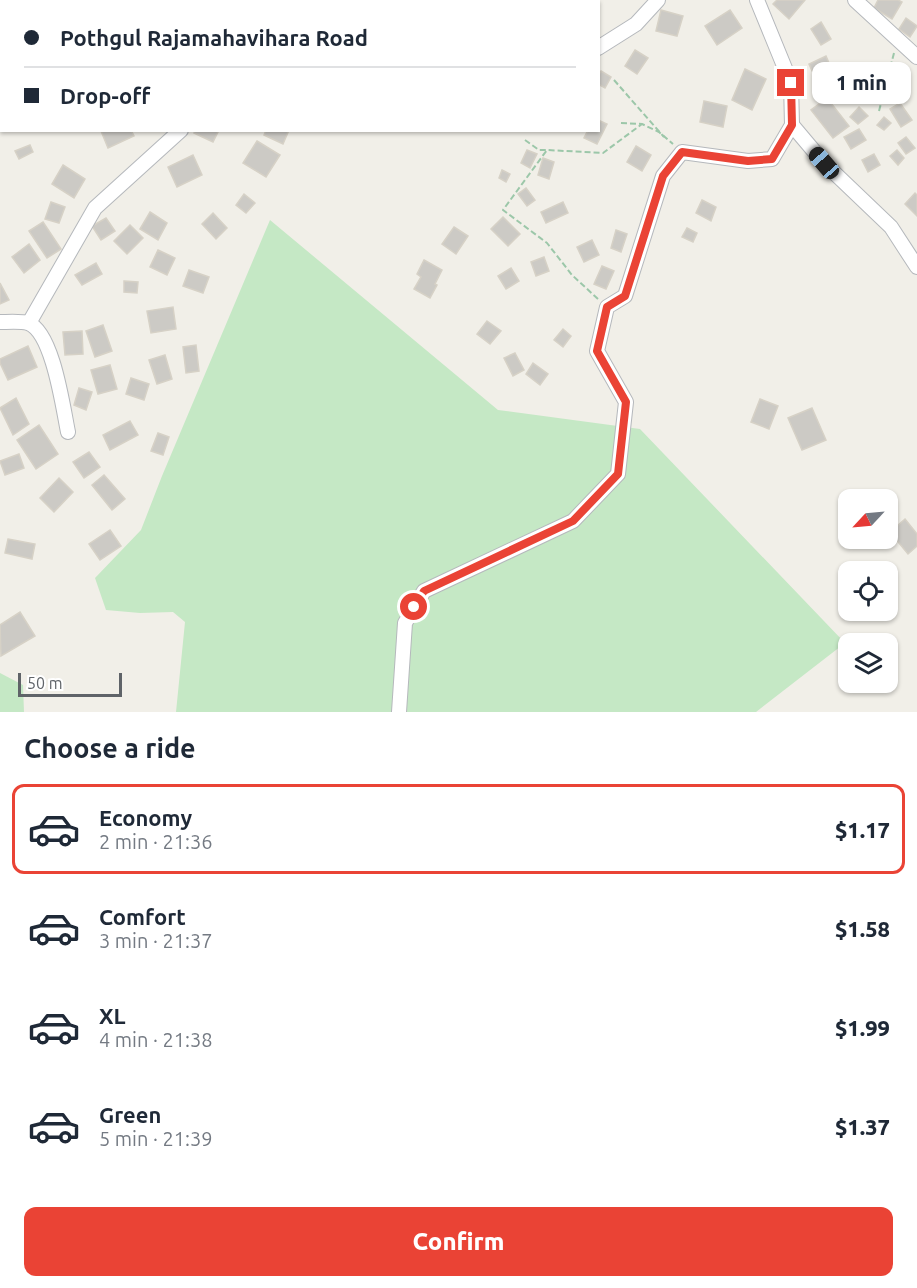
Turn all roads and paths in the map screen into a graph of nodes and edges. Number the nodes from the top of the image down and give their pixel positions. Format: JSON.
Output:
{"nodes":[{"id":1,"x":658,"y":0,"type":"edge"},
{"id":2,"x":757,"y":0,"type":"edge"},
{"id":3,"x":855,"y":0,"type":"edge"},
{"id":4,"x":897,"y":38,"type":"junction"},
{"id":5,"x":600,"y":47,"type":"edge"},
{"id":6,"x":917,"y":57,"type":"edge"},
{"id":7,"x":614,"y":80,"type":"dead end"},
{"id":8,"x":879,"y":111,"type":"dead end"},
{"id":9,"x":621,"y":123,"type":"dead end"},
{"id":10,"x":642,"y":124,"type":"junction"},
{"id":11,"x":792,"y":125,"type":"junction"},
{"id":12,"x":179,"y":132,"type":"edge"},
{"id":13,"x":664,"y":137,"type":"junction"},
{"id":14,"x":525,"y":140,"type":"dead end"},
{"id":15,"x":547,"y":150,"type":"junction"},
{"id":16,"x":682,"y":152,"type":"junction"},
{"id":17,"x":917,"y":267,"type":"edge"},
{"id":18,"x":607,"y":307,"type":"junction"},
{"id":19,"x":0,"y":322,"type":"edge"},
{"id":20,"x":29,"y":323,"type":"junction"},
{"id":21,"x":68,"y":432,"type":"dead end"},
{"id":22,"x":399,"y":712,"type":"edge"}],
"edges":[{"from":1,"to":5,"type":"street"},
{"from":2,"to":11,"type":"street"},
{"from":3,"to":4,"type":"street"},
{"from":4,"to":6,"type":"street"},
{"from":4,"to":8,"type":"path"},
{"from":7,"to":13,"type":"path"},
{"from":9,"to":10,"type":"path"},
{"from":10,"to":13,"type":"path"},
{"from":10,"to":15,"type":"path"},
{"from":11,"to":16,"type":"street"},
{"from":11,"to":17,"type":"street"},
{"from":12,"to":20,"type":"street"},
{"from":13,"to":16,"type":"path"},
{"from":14,"to":15,"type":"path"},
{"from":15,"to":18,"type":"path"},
{"from":16,"to":18,"type":"street"},
{"from":18,"to":22,"type":"street"},
{"from":19,"to":20,"type":"street"},
{"from":20,"to":21,"type":"street"}]}
